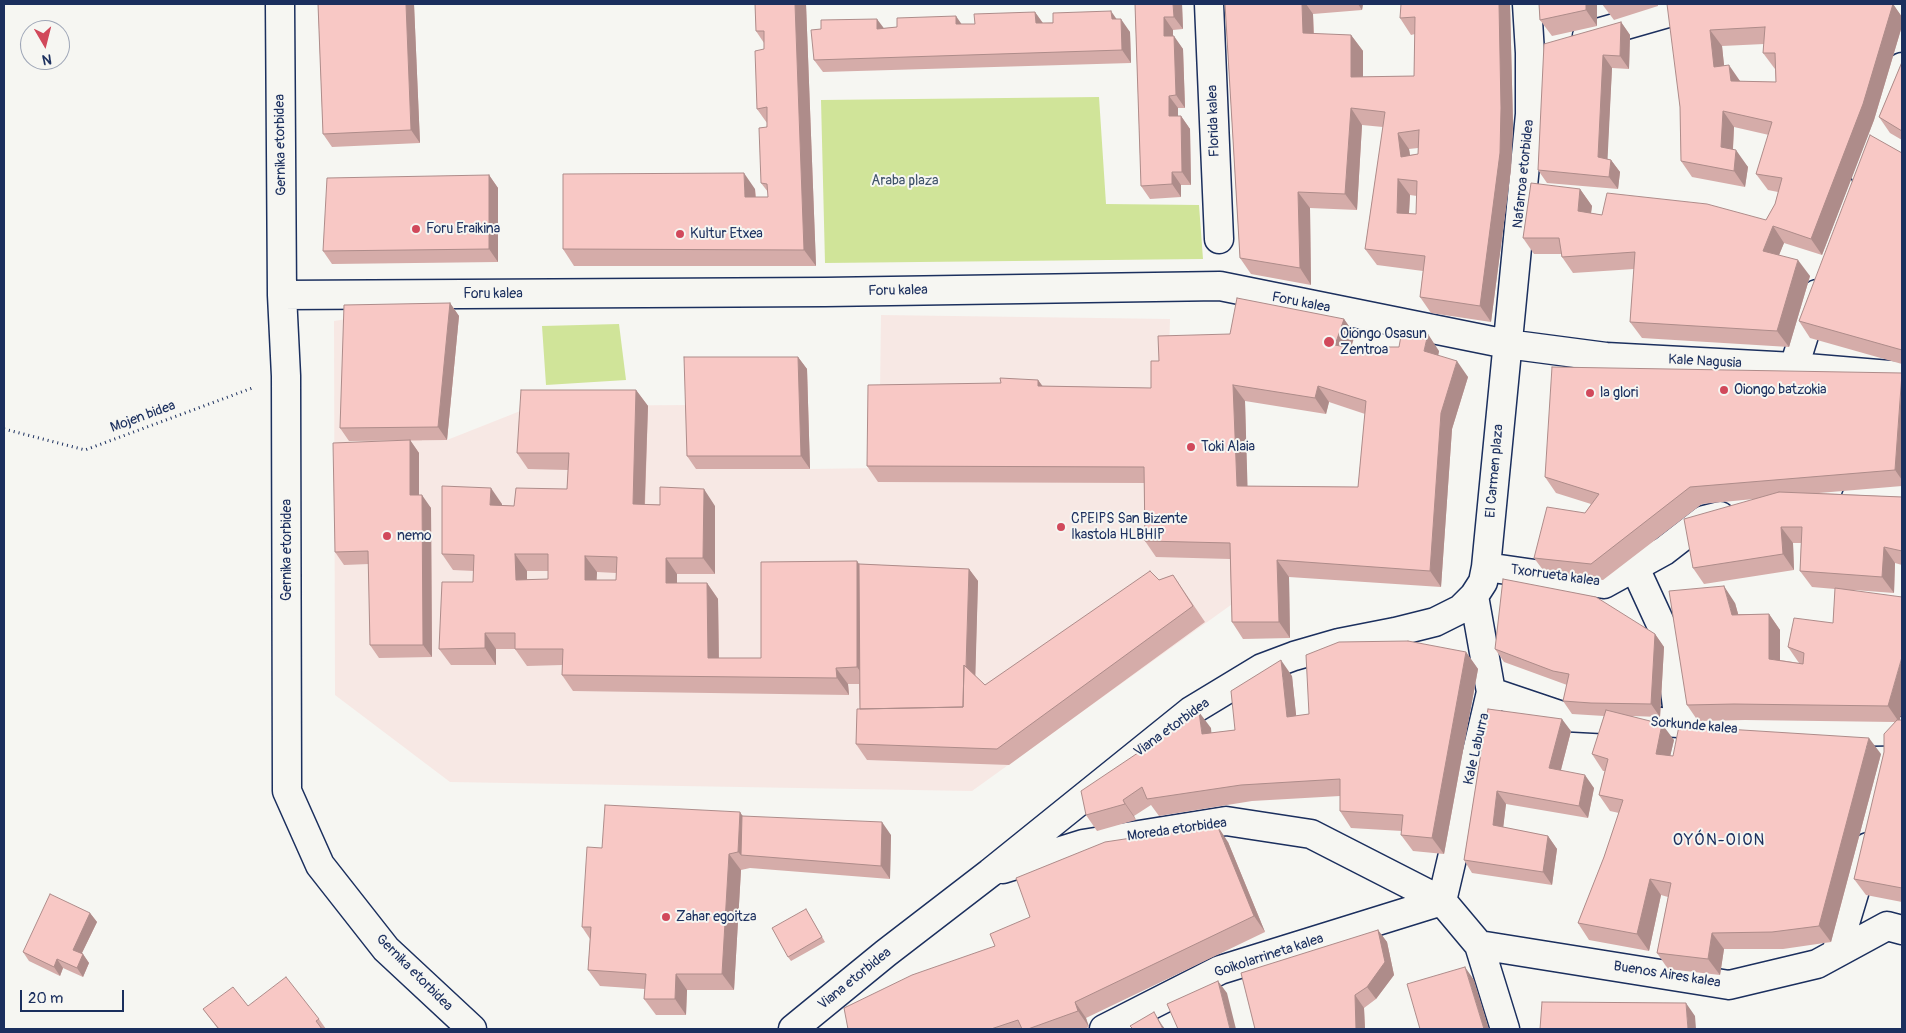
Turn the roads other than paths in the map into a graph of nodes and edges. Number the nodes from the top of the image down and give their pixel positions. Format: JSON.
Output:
{"nodes":[{"id":1,"x":280,"y":4,"type":"edge"},
{"id":2,"x":1209,"y":4,"type":"edge"},
{"id":3,"x":1527,"y":4,"type":"edge"},
{"id":4,"x":1698,"y":4,"type":"edge"},
{"id":5,"x":1530,"y":53,"type":"junction"},
{"id":6,"x":1902,"y":67,"type":"edge"},
{"id":7,"x":1891,"y":142,"type":"edge"},
{"id":8,"x":1855,"y":197,"type":"edge"},
{"id":9,"x":1219,"y":239,"type":"dead end"},
{"id":10,"x":1825,"y":267,"type":"edge"},
{"id":11,"x":282,"y":295,"type":"junction"},
{"id":12,"x":1507,"y":344,"type":"junction"},
{"id":13,"x":1794,"y":367,"type":"junction"},
{"id":14,"x":1902,"y":376,"type":"edge"},
{"id":15,"x":1902,"y":496,"type":"edge"},
{"id":16,"x":1836,"y":499,"type":"edge"},
{"id":17,"x":1742,"y":511,"type":"edge"},
{"id":18,"x":1486,"y":567,"type":"junction"},
{"id":19,"x":1635,"y":568,"type":"junction"},
{"id":20,"x":1474,"y":596,"type":"junction"},
{"id":21,"x":1491,"y":692,"type":"junction"},
{"id":22,"x":1679,"y":723,"type":"junction"},
{"id":23,"x":1892,"y":732,"type":"edge"},
{"id":24,"x":1888,"y":760,"type":"edge"},
{"id":25,"x":1874,"y":825,"type":"edge"},
{"id":26,"x":990,"y":873,"type":"junction"},
{"id":27,"x":1442,"y":901,"type":"junction"},
{"id":28,"x":1897,"y":934,"type":"edge"},
{"id":29,"x":1479,"y":945,"type":"junction"},
{"id":30,"x":1836,"y":953,"type":"junction"},
{"id":31,"x":472,"y":1029,"type":"edge"},
{"id":32,"x":793,"y":1029,"type":"edge"},
{"id":33,"x":1104,"y":1029,"type":"edge"},
{"id":34,"x":1505,"y":1029,"type":"edge"}],
"edges":[{"from":1,"to":11,"type":"street","name":"Gernika etorbidea"},
{"from":2,"to":9,"type":"street","name":"Florida kalea"},
{"from":3,"to":5,"type":"street","name":"Nafarroa etorbidea"},
{"from":4,"to":5,"type":"street"},
{"from":5,"to":12,"type":"street","name":"Nafarroa etorbidea"},
{"from":6,"to":7,"type":"street"},
{"from":7,"to":8,"type":"street"},
{"from":10,"to":13,"type":"street"},
{"from":11,"to":12,"type":"street","name":"Foru kalea"},
{"from":11,"to":31,"type":"street","name":"Gernika etorbidea"},
{"from":12,"to":13,"type":"street","name":"Kale Nagusia"},
{"from":12,"to":18,"type":"street","name":"El Carmen plaza"},
{"from":13,"to":14,"type":"street","name":"Kale Nagusia"},
{"from":15,"to":16,"type":"street"},
{"from":17,"to":19,"type":"street","name":"Txorrueta kalea"},
{"from":18,"to":19,"type":"street","name":"Txorrueta kalea"},
{"from":18,"to":20,"type":"street","name":"El Carmen plaza"},
{"from":19,"to":22,"type":"street"},
{"from":20,"to":21,"type":"street","name":"Kale Laburra"},
{"from":20,"to":26,"type":"street","name":"Viana etorbidea"},
{"from":21,"to":22,"type":"street","name":"Sorkunde kalea"},
{"from":21,"to":27,"type":"street","name":"Kale Laburra"},
{"from":22,"to":23,"type":"street","name":"Sorkunde kalea"},
{"from":23,"to":24,"type":"street"},
{"from":25,"to":30,"type":"street"},
{"from":26,"to":27,"type":"street","name":"Moreda etorbidea"},
{"from":26,"to":32,"type":"street","name":"Viana etorbidea"},
{"from":27,"to":29,"type":"street"},
{"from":27,"to":33,"type":"street","name":"Goikolarrineta kalea"},
{"from":28,"to":30,"type":"street","name":"Buenos Aires kalea"},
{"from":29,"to":30,"type":"street","name":"Buenos Aires kalea"},
{"from":29,"to":34,"type":"street"}]}
